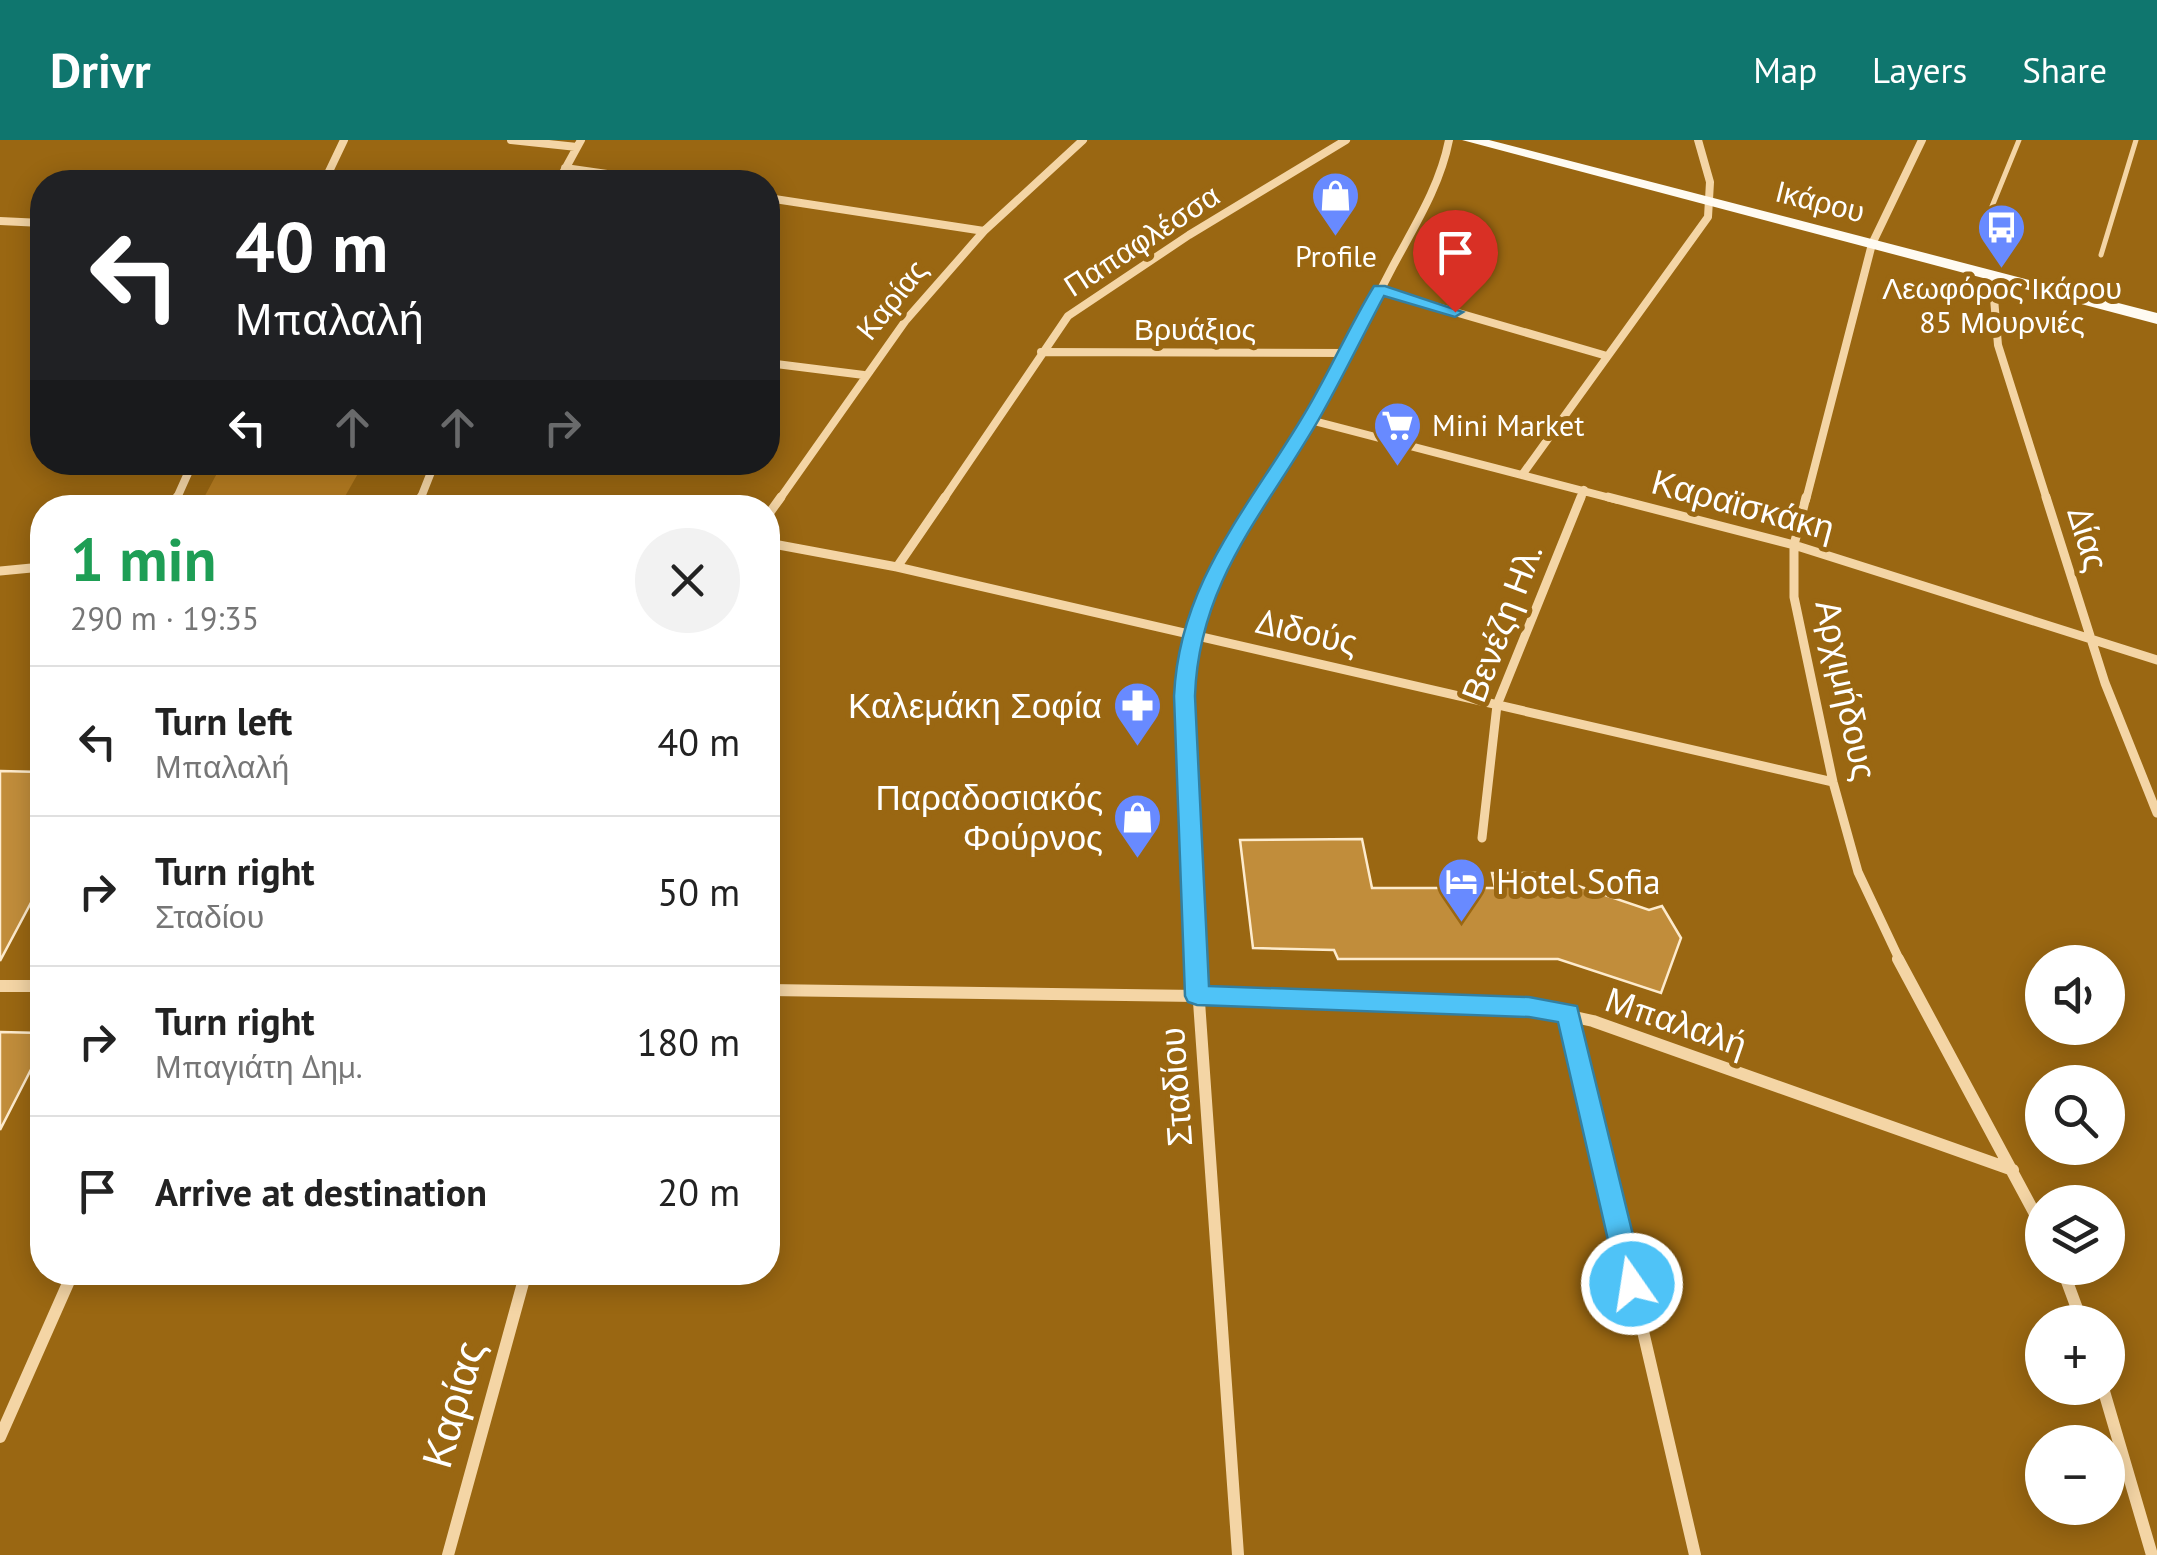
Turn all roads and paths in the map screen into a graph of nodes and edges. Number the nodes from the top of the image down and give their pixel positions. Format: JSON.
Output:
{"nodes":[{"id":1,"x":344,"y":140,"type":"edge"},
{"id":2,"x":511,"y":140,"type":"edge"},
{"id":3,"x":1083,"y":140,"type":"edge"},
{"id":4,"x":1346,"y":140,"type":"edge"},
{"id":5,"x":1448,"y":140,"type":"edge"},
{"id":6,"x":1470,"y":140,"type":"edge"},
{"id":7,"x":1698,"y":140,"type":"edge"},
{"id":8,"x":1922,"y":140,"type":"edge"},
{"id":9,"x":2019,"y":140,"type":"edge"},
{"id":10,"x":2136,"y":140,"type":"edge"},
{"id":11,"x":579,"y":143,"type":"edge"},
{"id":12,"x":565,"y":168,"type":"joint"},
{"id":13,"x":330,"y":170,"type":"edge"},
{"id":14,"x":579,"y":170,"type":"edge"},
{"id":15,"x":780,"y":200,"type":"edge"},
{"id":16,"x":1711,"y":203,"type":"junction"},
{"id":17,"x":0,"y":221,"type":"edge"},
{"id":18,"x":30,"y":222,"type":"edge"},
{"id":19,"x":1984,"y":226,"type":"dead end"},
{"id":20,"x":984,"y":231,"type":"junction"},
{"id":21,"x":1872,"y":244,"type":"junction"},
{"id":22,"x":2100,"y":255,"type":"dead end"},
{"id":23,"x":1992,"y":275,"type":"junction"},
{"id":24,"x":1379,"y":290,"type":"junction"},
{"id":25,"x":2157,"y":319,"type":"edge"},
{"id":26,"x":1042,"y":352,"type":"junction"},
{"id":27,"x":1348,"y":353,"type":"junction"},
{"id":28,"x":1607,"y":356,"type":"junction"},
{"id":29,"x":780,"y":364,"type":"edge"},
{"id":30,"x":864,"y":375,"type":"junction"},
{"id":31,"x":1310,"y":420,"type":"junction"},
{"id":32,"x":1522,"y":474,"type":"junction"},
{"id":33,"x":1584,"y":490,"type":"junction"},
{"id":34,"x":780,"y":498,"type":"edge"},
{"id":35,"x":1794,"y":545,"type":"junction"},
{"id":36,"x":780,"y":546,"type":"edge"},
{"id":37,"x":897,"y":567,"type":"junction"},
{"id":38,"x":30,"y":568,"type":"edge"},
{"id":39,"x":0,"y":571,"type":"edge"},
{"id":40,"x":1191,"y":632,"type":"junction"},
{"id":41,"x":2090,"y":640,"type":"junction"},
{"id":42,"x":2157,"y":660,"type":"edge"},
{"id":43,"x":1497,"y":705,"type":"junction"},
{"id":44,"x":1833,"y":782,"type":"junction"},
{"id":45,"x":2157,"y":813,"type":"edge"},
{"id":46,"x":1482,"y":838,"type":"dead end"},
{"id":47,"x":0,"y":986,"type":"edge"},
{"id":48,"x":30,"y":986,"type":"edge"},
{"id":49,"x":780,"y":990,"type":"edge"},
{"id":50,"x":1197,"y":996,"type":"junction"},
{"id":51,"x":1568,"y":1014,"type":"junction"},
{"id":52,"x":2013,"y":1170,"type":"junction"},
{"id":53,"x":2025,"y":1193,"type":"edge"},
{"id":54,"x":67,"y":1285,"type":"edge"},
{"id":55,"x":522,"y":1285,"type":"edge"},
{"id":56,"x":2108,"y":1405,"type":"edge"},
{"id":57,"x":0,"y":1437,"type":"edge"},
{"id":58,"x":448,"y":1555,"type":"edge"},
{"id":59,"x":1238,"y":1555,"type":"edge"},
{"id":60,"x":1694,"y":1555,"type":"edge"},
{"id":61,"x":2152,"y":1555,"type":"edge"}],
"edges":[{"from":1,"to":13,"type":"street"},
{"from":2,"to":11,"type":"street"},
{"from":3,"to":20,"type":"street","name":"Καρίας"},
{"from":4,"to":26,"type":"street","name":"Παπαφλέσσα"},
{"from":5,"to":24,"type":"street","name":"Σταδίου"},
{"from":6,"to":16,"type":"main road","name":"Ικάρου"},
{"from":7,"to":16,"type":"street"},
{"from":8,"to":21,"type":"street","name":"Αρχιμήδους"},
{"from":9,"to":19,"type":"lane"},
{"from":10,"to":22,"type":"lane"},
{"from":11,"to":12,"type":"street"},
{"from":12,"to":14,"type":"street"},
{"from":15,"to":20,"type":"street"},
{"from":16,"to":21,"type":"main road","name":"Ικάρου"},
{"from":16,"to":28,"type":"street"},
{"from":17,"to":18,"type":"street"},
{"from":20,"to":30,"type":"street","name":"Καρίας"},
{"from":21,"to":23,"type":"main road","name":"Ικάρου"},
{"from":21,"to":35,"type":"street","name":"Αρχιμήδους"},
{"from":23,"to":25,"type":"main road","name":"Ικάρου"},
{"from":23,"to":41,"type":"street","name":"Δίας"},
{"from":24,"to":27,"type":"street","name":"Σταδίου"},
{"from":24,"to":28,"type":"street"},
{"from":26,"to":27,"type":"street","name":"Βρυάξιος"},
{"from":26,"to":37,"type":"street","name":"Παπαφλέσσα"},
{"from":27,"to":31,"type":"street","name":"Σταδίου"},
{"from":28,"to":32,"type":"street"},
{"from":29,"to":30,"type":"street"},
{"from":30,"to":34,"type":"street","name":"Καρίας"},
{"from":31,"to":32,"type":"street","name":"Καραϊσκάκη"},
{"from":31,"to":40,"type":"street","name":"Σταδίου"},
{"from":32,"to":33,"type":"street","name":"Καραϊσκάκη"},
{"from":33,"to":35,"type":"street","name":"Καραϊσκάκη"},
{"from":33,"to":43,"type":"street","name":"Βενέζη Ηλ."},
{"from":35,"to":41,"type":"street","name":"Καραϊσκάκη"},
{"from":35,"to":44,"type":"street","name":"Αρχιμήδους"},
{"from":36,"to":37,"type":"street","name":"Διδούς"},
{"from":37,"to":40,"type":"street","name":"Διδούς"},
{"from":38,"to":39,"type":"street"},
{"from":40,"to":43,"type":"street","name":"Διδούς"},
{"from":40,"to":50,"type":"street","name":"Σταδίου"},
{"from":41,"to":42,"type":"street","name":"Καραϊσκάκη"},
{"from":41,"to":45,"type":"street","name":"Δίας"},
{"from":43,"to":44,"type":"street","name":"Διδούς"},
{"from":43,"to":46,"type":"street","name":"Βενέζη Ηλ."},
{"from":44,"to":52,"type":"street","name":"Αρχιμήδους"},
{"from":47,"to":48,"type":"street"},
{"from":49,"to":50,"type":"street","name":"Μπαλαλή"},
{"from":50,"to":51,"type":"street","name":"Μπαλαλή"},
{"from":50,"to":59,"type":"street","name":"Σταδίου"},
{"from":51,"to":52,"type":"street","name":"Μπαλαλή"},
{"from":51,"to":60,"type":"street"},
{"from":52,"to":53,"type":"street","name":"Αρχιμήδους"},
{"from":54,"to":57,"type":"street"},
{"from":55,"to":58,"type":"street","name":"Καρίας"},
{"from":56,"to":61,"type":"street"}]}
